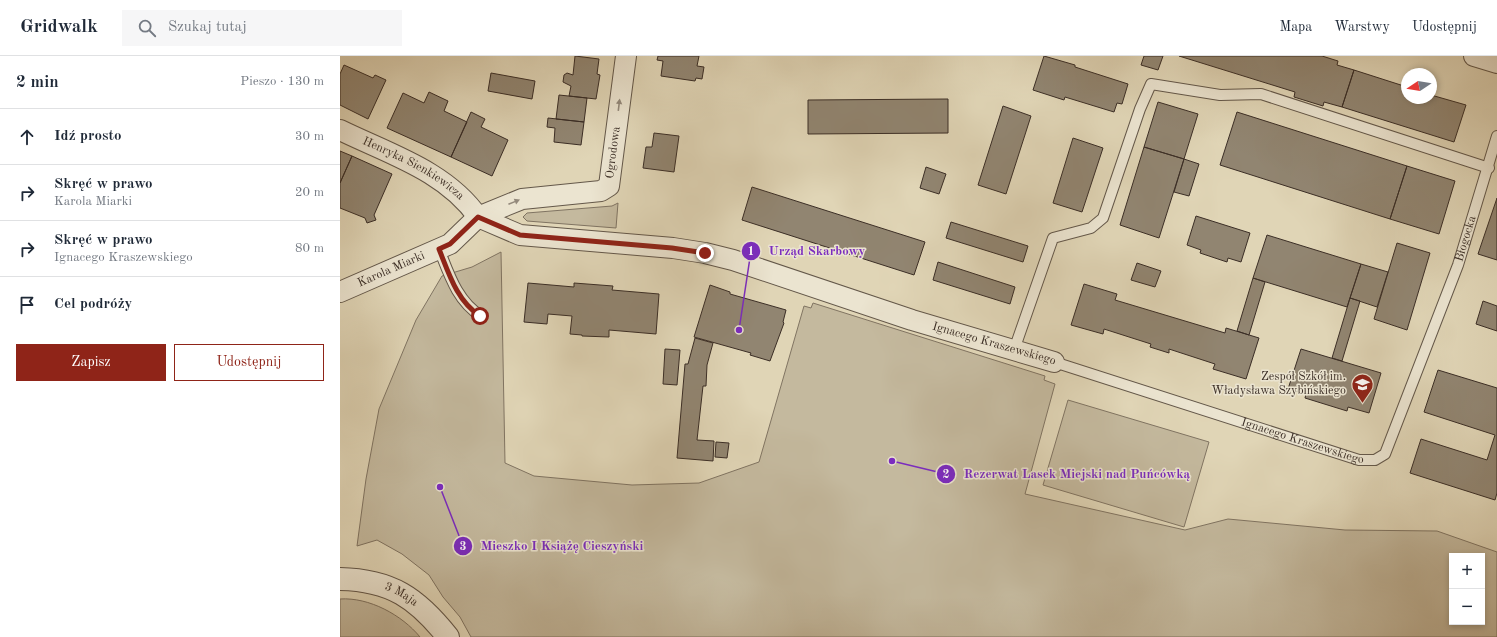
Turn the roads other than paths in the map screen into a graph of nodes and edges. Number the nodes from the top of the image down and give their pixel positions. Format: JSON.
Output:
{"nodes":[{"id":1,"x":626,"y":56,"type":"edge"},
{"id":2,"x":1474,"y":56,"type":"edge"},
{"id":3,"x":1497,"y":63,"type":"edge"},
{"id":4,"x":340,"y":130,"type":"edge"},
{"id":5,"x":1497,"y":136,"type":"edge"},
{"id":6,"x":1495,"y":153,"type":"edge"},
{"id":7,"x":1489,"y":168,"type":"junction"},
{"id":8,"x":478,"y":217,"type":"junction"},
{"id":9,"x":439,"y":249,"type":"junction"},
{"id":10,"x":340,"y":292,"type":"edge"},
{"id":11,"x":480,"y":316,"type":"dead end"},
{"id":12,"x":1430,"y":339,"type":"joint"},
{"id":13,"x":1014,"y":350,"type":"junction"},
{"id":14,"x":1054,"y":362,"type":"joint"},
{"id":15,"x":340,"y":579,"type":"edge"},
{"id":16,"x":448,"y":637,"type":"edge"}],
"edges":[{"from":8,"to":1,"type":"street","name":"Ogrodowa","one_way":true},
{"from":2,"to":3,"type":"street"},
{"from":4,"to":8,"type":"street","name":"Henryka Sienkiewicza"},
{"from":5,"to":6,"type":"lane","name":"Błogocka"},
{"from":6,"to":7,"type":"lane","name":"Błogocka"},
{"from":7,"to":12,"type":"lane","name":"Błogocka"},
{"from":7,"to":13,"type":"lane"},
{"from":8,"to":9,"type":"street","name":"Karola Miarki"},
{"from":8,"to":13,"type":"street","name":"Ignacego Kraszewskiego"},
{"from":9,"to":10,"type":"street","name":"Karola Miarki"},
{"from":9,"to":11,"type":"lane"},
{"from":12,"to":14,"type":"lane","name":"Ignacego Kraszewskiego"},
{"from":13,"to":14,"type":"street","name":"Ignacego Kraszewskiego"},
{"from":15,"to":16,"type":"street","name":"3 Maja"}]}
